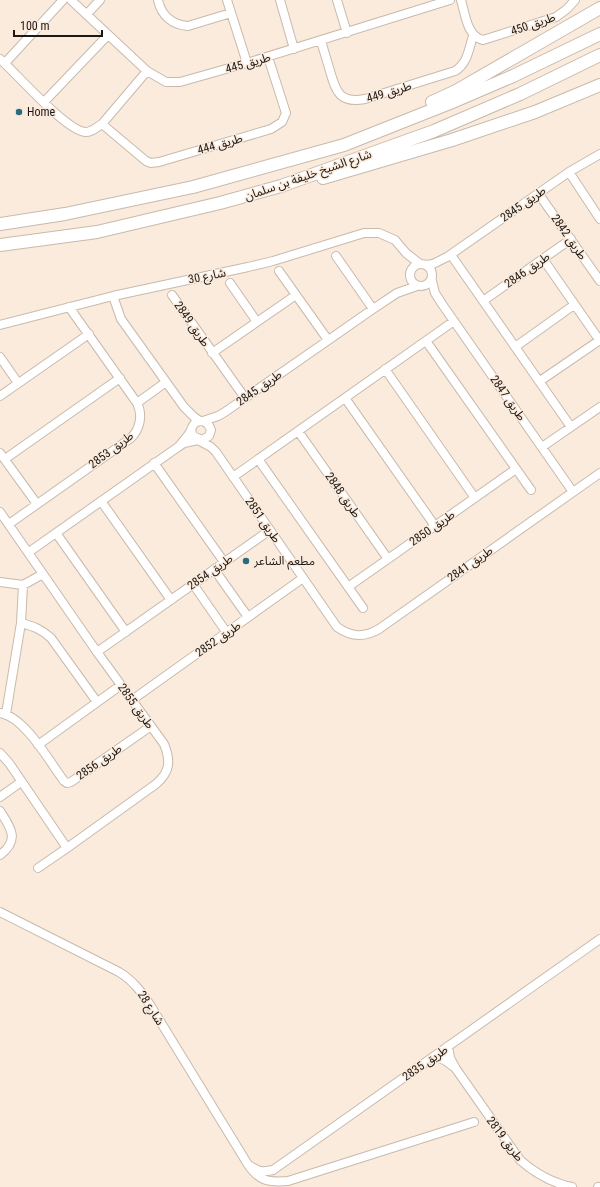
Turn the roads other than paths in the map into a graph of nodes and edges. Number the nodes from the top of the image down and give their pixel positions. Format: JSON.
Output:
{"nodes":[{"id":1,"x":64,"y":0,"type":"edge"},
{"id":2,"x":71,"y":0,"type":"edge"},
{"id":3,"x":100,"y":0,"type":"edge"},
{"id":4,"x":158,"y":0,"type":"edge"},
{"id":5,"x":227,"y":0,"type":"edge"},
{"id":6,"x":280,"y":0,"type":"edge"},
{"id":7,"x":337,"y":0,"type":"edge"},
{"id":8,"x":450,"y":0,"type":"edge"},
{"id":9,"x":461,"y":0,"type":"edge"},
{"id":10,"x":575,"y":0,"type":"edge"},
{"id":11,"x":600,"y":8,"type":"edge"},
{"id":12,"x":231,"y":13,"type":"junction"},
{"id":13,"x":87,"y":14,"type":"junction"},
{"id":14,"x":347,"y":33,"type":"junction"},
{"id":15,"x":600,"y":34,"type":"edge"},
{"id":16,"x":108,"y":35,"type":"junction"},
{"id":17,"x":474,"y":36,"type":"junction"},
{"id":18,"x":321,"y":41,"type":"junction"},
{"id":19,"x":294,"y":49,"type":"junction"},
{"id":20,"x":600,"y":55,"type":"edge"},
{"id":21,"x":268,"y":57,"type":"junction"},
{"id":22,"x":3,"y":61,"type":"edge"},
{"id":23,"x":247,"y":63,"type":"junction"},
{"id":24,"x":147,"y":71,"type":"junction"},
{"id":25,"x":600,"y":85,"type":"edge"},
{"id":26,"x":44,"y":102,"type":"junction"},
{"id":27,"x":102,"y":124,"type":"junction"},
{"id":28,"x":311,"y":153,"type":"junction"},
{"id":29,"x":600,"y":154,"type":"edge"},
{"id":30,"x":569,"y":172,"type":"junction"},
{"id":31,"x":281,"y":186,"type":"junction"},
{"id":32,"x":538,"y":193,"type":"junction"},
{"id":33,"x":600,"y":219,"type":"edge"},
{"id":34,"x":0,"y":224,"type":"edge"},
{"id":35,"x":571,"y":239,"type":"junction"},
{"id":36,"x":0,"y":245,"type":"edge"},
{"id":37,"x":406,"y":253,"type":"junction"},
{"id":38,"x":336,"y":256,"type":"dead end"},
{"id":39,"x":449,"y":256,"type":"junction"},
{"id":40,"x":542,"y":259,"type":"junction"},
{"id":41,"x":423,"y":265,"type":"junction"},
{"id":42,"x":279,"y":271,"type":"dead end"},
{"id":43,"x":411,"y":273,"type":"junction"},
{"id":44,"x":432,"y":277,"type":"junction"},
{"id":45,"x":599,"y":278,"type":"edge"},
{"id":46,"x":230,"y":283,"type":"dead end"},
{"id":47,"x":420,"y":286,"type":"junction"},
{"id":48,"x":397,"y":293,"type":"junction"},
{"id":49,"x":172,"y":295,"type":"dead end"},
{"id":50,"x":296,"y":295,"type":"junction"},
{"id":51,"x":113,"y":296,"type":"junction"},
{"id":52,"x":483,"y":301,"type":"junction"},
{"id":53,"x":442,"y":304,"type":"junction"},
{"id":54,"x":574,"y":305,"type":"junction"},
{"id":55,"x":68,"y":307,"type":"junction"},
{"id":56,"x":372,"y":309,"type":"junction"},
{"id":57,"x":454,"y":321,"type":"junction"},
{"id":58,"x":257,"y":322,"type":"junction"},
{"id":59,"x":0,"y":325,"type":"edge"},
{"id":60,"x":89,"y":334,"type":"junction"},
{"id":61,"x":328,"y":340,"type":"junction"},
{"id":62,"x":600,"y":340,"type":"edge"},
{"id":63,"x":426,"y":341,"type":"junction"},
{"id":64,"x":515,"y":347,"type":"junction"},
{"id":65,"x":212,"y":353,"type":"junction"},
{"id":66,"x":0,"y":357,"type":"edge"},
{"id":67,"x":385,"y":369,"type":"junction"},
{"id":68,"x":120,"y":378,"type":"junction"},
{"id":69,"x":540,"y":381,"type":"junction"},
{"id":70,"x":166,"y":382,"type":"junction"},
{"id":71,"x":18,"y":384,"type":"junction"},
{"id":72,"x":0,"y":396,"type":"edge"},
{"id":73,"x":245,"y":398,"type":"junction"},
{"id":74,"x":345,"y":398,"type":"junction"},
{"id":75,"x":137,"y":403,"type":"junction"},
{"id":76,"x":184,"y":407,"type":"junction"},
{"id":77,"x":600,"y":407,"type":"edge"},
{"id":78,"x":225,"y":412,"type":"junction"},
{"id":79,"x":202,"y":421,"type":"junction"},
{"id":80,"x":571,"y":426,"type":"junction"},
{"id":81,"x":192,"y":429,"type":"junction"},
{"id":82,"x":298,"y":431,"type":"junction"},
{"id":83,"x":211,"y":432,"type":"junction"},
{"id":84,"x":198,"y":440,"type":"junction"},
{"id":85,"x":178,"y":446,"type":"junction"},
{"id":86,"x":542,"y":446,"type":"junction"},
{"id":87,"x":216,"y":452,"type":"junction"},
{"id":88,"x":2,"y":456,"type":"edge"},
{"id":89,"x":258,"y":459,"type":"junction"},
{"id":90,"x":154,"y":463,"type":"junction"},
{"id":91,"x":516,"y":469,"type":"junction"},
{"id":92,"x":600,"y":473,"type":"edge"},
{"id":93,"x":233,"y":477,"type":"junction"},
{"id":94,"x":531,"y":490,"type":"dead end"},
{"id":95,"x":573,"y":492,"type":"junction"},
{"id":96,"x":475,"y":498,"type":"junction"},
{"id":97,"x":101,"y":501,"type":"junction"},
{"id":98,"x":37,"y":504,"type":"junction"},
{"id":99,"x":0,"y":512,"type":"edge"},
{"id":100,"x":9,"y":524,"type":"junction"},
{"id":101,"x":435,"y":526,"type":"junction"},
{"id":102,"x":270,"y":530,"type":"junction"},
{"id":103,"x":56,"y":533,"type":"junction"},
{"id":104,"x":29,"y":552,"type":"junction"},
{"id":105,"x":388,"y":559,"type":"junction"},
{"id":106,"x":224,"y":562,"type":"junction"},
{"id":107,"x":214,"y":569,"type":"junction"},
{"id":108,"x":43,"y":574,"type":"junction"},
{"id":109,"x":303,"y":578,"type":"junction"},
{"id":110,"x":0,"y":582,"type":"edge"},
{"id":111,"x":193,"y":584,"type":"junction"},
{"id":112,"x":23,"y":585,"type":"junction"},
{"id":113,"x":348,"y":587,"type":"junction"},
{"id":114,"x":171,"y":600,"type":"junction"},
{"id":115,"x":363,"y":608,"type":"dead end"},
{"id":116,"x":248,"y":618,"type":"junction"},
{"id":117,"x":21,"y":624,"type":"junction"},
{"id":118,"x":337,"y":627,"type":"joint"},
{"id":119,"x":126,"y":632,"type":"junction"},
{"id":120,"x":227,"y":633,"type":"junction"},
{"id":121,"x":97,"y":652,"type":"junction"},
{"id":122,"x":121,"y":685,"type":"junction"},
{"id":123,"x":132,"y":700,"type":"junction"},
{"id":124,"x":97,"y":702,"type":"junction"},
{"id":125,"x":3,"y":713,"type":"edge"},
{"id":126,"x":150,"y":726,"type":"junction"},
{"id":127,"x":38,"y":745,"type":"junction"},
{"id":128,"x":0,"y":753,"type":"edge"},
{"id":129,"x":22,"y":782,"type":"junction"},
{"id":130,"x":0,"y":797,"type":"edge"},
{"id":131,"x":0,"y":811,"type":"edge"},
{"id":132,"x":67,"y":848,"type":"junction"},
{"id":133,"x":0,"y":855,"type":"edge"},
{"id":134,"x":38,"y":868,"type":"dead end"},
{"id":135,"x":0,"y":912,"type":"edge"},
{"id":136,"x":600,"y":939,"type":"edge"},
{"id":137,"x":448,"y":1046,"type":"junction"},
{"id":138,"x":435,"y":1056,"type":"junction"},
{"id":139,"x":456,"y":1069,"type":"junction"},
{"id":140,"x":474,"y":1122,"type":"dead end"},
{"id":141,"x":247,"y":1163,"type":"junction"},
{"id":142,"x":572,"y":1187,"type":"edge"}],
"edges":[{"from":1,"to":22,"type":"street"},
{"from":2,"to":13,"type":"street","name":"طريق 445"},
{"from":3,"to":13,"type":"street"},
{"from":4,"to":12,"type":"street"},
{"from":5,"to":12,"type":"street"},
{"from":6,"to":19,"type":"street"},
{"from":7,"to":14,"type":"street"},
{"from":8,"to":14,"type":"street","name":"طريق 445"},
{"from":9,"to":17,"type":"street"},
{"from":10,"to":17,"type":"street","name":"طريق 450"},
{"from":11,"to":28,"type":"highway"},
{"from":12,"to":23,"type":"street"},
{"from":13,"to":16,"type":"street","name":"طريق 445"},
{"from":14,"to":18,"type":"street","name":"طريق 445"},
{"from":15,"to":28,"type":"highway","name":"شارع الشيخ خليفة بن سلمان"},
{"from":16,"to":24,"type":"street","name":"طريق 445"},
{"from":16,"to":26,"type":"street"},
{"from":17,"to":18,"type":"street","name":"طريق 449"},
{"from":18,"to":19,"type":"street","name":"طريق 445"},
{"from":19,"to":21,"type":"street","name":"طريق 445"},
{"from":20,"to":31,"type":"highway","name":"شارع الشيخ خليفة بن سلمان"},
{"from":21,"to":23,"type":"street","name":"طريق 445"},
{"from":21,"to":27,"type":"street","name":"طريق 444"},
{"from":22,"to":26,"type":"street"},
{"from":23,"to":24,"type":"street","name":"طريق 445"},
{"from":24,"to":27,"type":"street"},
{"from":25,"to":31,"type":"highway"},
{"from":26,"to":27,"type":"street"},
{"from":28,"to":34,"type":"highway","name":"شارع الشيخ خليفة بن سلمان"},
{"from":29,"to":30,"type":"street","name":"طريق 2845"},
{"from":30,"to":32,"type":"street","name":"طريق 2845"},
{"from":30,"to":33,"type":"street"},
{"from":31,"to":36,"type":"highway","name":"شارع الشيخ خليفة بن سلمان"},
{"from":32,"to":35,"type":"street","name":"طريق 2842"},
{"from":32,"to":39,"type":"street","name":"طريق 2845"},
{"from":35,"to":40,"type":"street","name":"طريق 2846"},
{"from":35,"to":45,"type":"street","name":"طريق 2842"},
{"from":37,"to":41,"type":"street","name":"شارع 30"},
{"from":37,"to":43,"type":"street","name":"شارع 30"},
{"from":37,"to":51,"type":"street","name":"شارع 30"},
{"from":38,"to":56,"type":"street"},
{"from":39,"to":41,"type":"street","name":"طريق 2845"},
{"from":39,"to":44,"type":"street","name":"طريق 2845"},
{"from":39,"to":52,"type":"street"},
{"from":40,"to":52,"type":"street","name":"طريق 2846"},
{"from":40,"to":54,"type":"street"},
{"from":41,"to":43,"type":"street"},
{"from":41,"to":44,"type":"street"},
{"from":42,"to":50,"type":"street"},
{"from":43,"to":47,"type":"street"},
{"from":43,"to":48,"type":"street","name":"طريق 2845"},
{"from":44,"to":47,"type":"street"},
{"from":44,"to":53,"type":"street","name":"طريق 2847"},
{"from":46,"to":58,"type":"street"},
{"from":47,"to":48,"type":"street","name":"طريق 2845"},
{"from":47,"to":53,"type":"street","name":"طريق 2847"},
{"from":48,"to":56,"type":"street","name":"طريق 2845"},
{"from":49,"to":65,"type":"street","name":"طريق 2849"},
{"from":50,"to":58,"type":"street","name":"طريق 2849"},
{"from":50,"to":61,"type":"street"},
{"from":51,"to":55,"type":"street","name":"شارع 30"},
{"from":51,"to":70,"type":"street"},
{"from":52,"to":64,"type":"street"},
{"from":53,"to":57,"type":"street","name":"طريق 2847"},
{"from":54,"to":62,"type":"street"},
{"from":54,"to":64,"type":"street"},
{"from":55,"to":59,"type":"street","name":"شارع 30"},
{"from":55,"to":60,"type":"street","name":"طريق 2853"},
{"from":56,"to":61,"type":"street","name":"طريق 2845"},
{"from":57,"to":63,"type":"street"},
{"from":57,"to":86,"type":"street","name":"طريق 2847"},
{"from":58,"to":65,"type":"street","name":"طريق 2849"},
{"from":60,"to":68,"type":"street","name":"طريق 2853"},
{"from":60,"to":71,"type":"street"},
{"from":61,"to":73,"type":"street","name":"طريق 2845"},
{"from":62,"to":69,"type":"street"},
{"from":63,"to":67,"type":"street"},
{"from":63,"to":91,"type":"street"},
{"from":64,"to":69,"type":"street"},
{"from":65,"to":73,"type":"street","name":"طريق 2849"},
{"from":66,"to":71,"type":"street"},
{"from":67,"to":74,"type":"street"},
{"from":67,"to":96,"type":"street"},
{"from":68,"to":75,"type":"street","name":"طريق 2853"},
{"from":68,"to":88,"type":"street"},
{"from":69,"to":80,"type":"street"},
{"from":70,"to":75,"type":"street"},
{"from":70,"to":76,"type":"street"},
{"from":71,"to":72,"type":"street"},
{"from":73,"to":78,"type":"street","name":"طريق 2845"},
{"from":74,"to":82,"type":"street"},
{"from":74,"to":101,"type":"street"},
{"from":75,"to":98,"type":"street","name":"طريق 2853"},
{"from":76,"to":79,"type":"street"},
{"from":76,"to":81,"type":"street"},
{"from":77,"to":80,"type":"street"},
{"from":78,"to":79,"type":"street","name":"طريق 2845"},
{"from":78,"to":83,"type":"street","name":"طريق 2845"},
{"from":79,"to":81,"type":"street"},
{"from":79,"to":83,"type":"street"},
{"from":80,"to":86,"type":"street"},
{"from":81,"to":84,"type":"street"},
{"from":81,"to":85,"type":"street"},
{"from":82,"to":89,"type":"street"},
{"from":82,"to":105,"type":"street","name":"طريق 2848"},
{"from":83,"to":84,"type":"street"},
{"from":83,"to":87,"type":"street","name":"طريق 2851"},
{"from":84,"to":85,"type":"street"},
{"from":84,"to":87,"type":"street","name":"طريق 2851"},
{"from":85,"to":90,"type":"street"},
{"from":86,"to":95,"type":"street","name":"طريق 2847"},
{"from":87,"to":93,"type":"street","name":"طريق 2851"},
{"from":88,"to":98,"type":"street"},
{"from":89,"to":93,"type":"street"},
{"from":89,"to":113,"type":"street"},
{"from":90,"to":97,"type":"street"},
{"from":90,"to":106,"type":"street"},
{"from":91,"to":94,"type":"street"},
{"from":91,"to":96,"type":"street","name":"طريق 2850"},
{"from":92,"to":95,"type":"street","name":"طريق 2841"},
{"from":93,"to":102,"type":"street","name":"طريق 2851"},
{"from":95,"to":118,"type":"street","name":"طريق 2841"},
{"from":96,"to":101,"type":"street","name":"طريق 2850"},
{"from":97,"to":103,"type":"street"},
{"from":97,"to":114,"type":"street"},
{"from":98,"to":100,"type":"street","name":"طريق 2853"},
{"from":99,"to":100,"type":"street","name":"طريق 2855"},
{"from":100,"to":104,"type":"street","name":"طريق 2855"},
{"from":101,"to":105,"type":"street","name":"طريق 2850"},
{"from":102,"to":106,"type":"street","name":"طريق 2854"},
{"from":102,"to":109,"type":"street","name":"طريق 2851"},
{"from":103,"to":104,"type":"street"},
{"from":103,"to":119,"type":"street"},
{"from":104,"to":108,"type":"street","name":"طريق 2855"},
{"from":105,"to":113,"type":"street","name":"طريق 2850"},
{"from":106,"to":107,"type":"street","name":"طريق 2854"},
{"from":107,"to":111,"type":"street","name":"طريق 2854"},
{"from":107,"to":116,"type":"street"},
{"from":108,"to":112,"type":"street"},
{"from":108,"to":121,"type":"street","name":"طريق 2855"},
{"from":109,"to":116,"type":"street","name":"طريق 2852"},
{"from":109,"to":118,"type":"street","name":"طريق 2851"},
{"from":110,"to":112,"type":"street"},
{"from":111,"to":114,"type":"street","name":"طريق 2854"},
{"from":111,"to":120,"type":"street"},
{"from":112,"to":117,"type":"street","name":"طريق 2856"},
{"from":113,"to":115,"type":"street"},
{"from":114,"to":119,"type":"street","name":"طريق 2854"},
{"from":116,"to":120,"type":"street","name":"طريق 2852"},
{"from":117,"to":124,"type":"street"},
{"from":117,"to":125,"type":"street","name":"طريق 2856"},
{"from":119,"to":121,"type":"street","name":"طريق 2854"},
{"from":120,"to":123,"type":"street","name":"طريق 2852"},
{"from":121,"to":122,"type":"street","name":"طريق 2855"},
{"from":122,"to":123,"type":"street","name":"طريق 2855"},
{"from":122,"to":124,"type":"street"},
{"from":123,"to":126,"type":"street","name":"طريق 2855"},
{"from":124,"to":127,"type":"street"},
{"from":125,"to":127,"type":"street","name":"طريق 2856"},
{"from":126,"to":127,"type":"street","name":"طريق 2856"},
{"from":126,"to":132,"type":"street","name":"طريق 2855"},
{"from":128,"to":129,"type":"street"},
{"from":129,"to":130,"type":"street"},
{"from":129,"to":132,"type":"street"},
{"from":131,"to":133,"type":"street"},
{"from":132,"to":134,"type":"street","name":"طريق 2855"},
{"from":135,"to":141,"type":"street","name":"شارع 28"},
{"from":136,"to":137,"type":"street","name":"طريق 2835"},
{"from":137,"to":138,"type":"street","name":"طريق 2835"},
{"from":137,"to":139,"type":"street","name":"طريق 2819"},
{"from":138,"to":139,"type":"street","name":"طريق 2819"},
{"from":138,"to":141,"type":"street","name":"طريق 2835"},
{"from":139,"to":142,"type":"street","name":"طريق 2819"},
{"from":140,"to":141,"type":"street","name":"شارع 28"}]}
